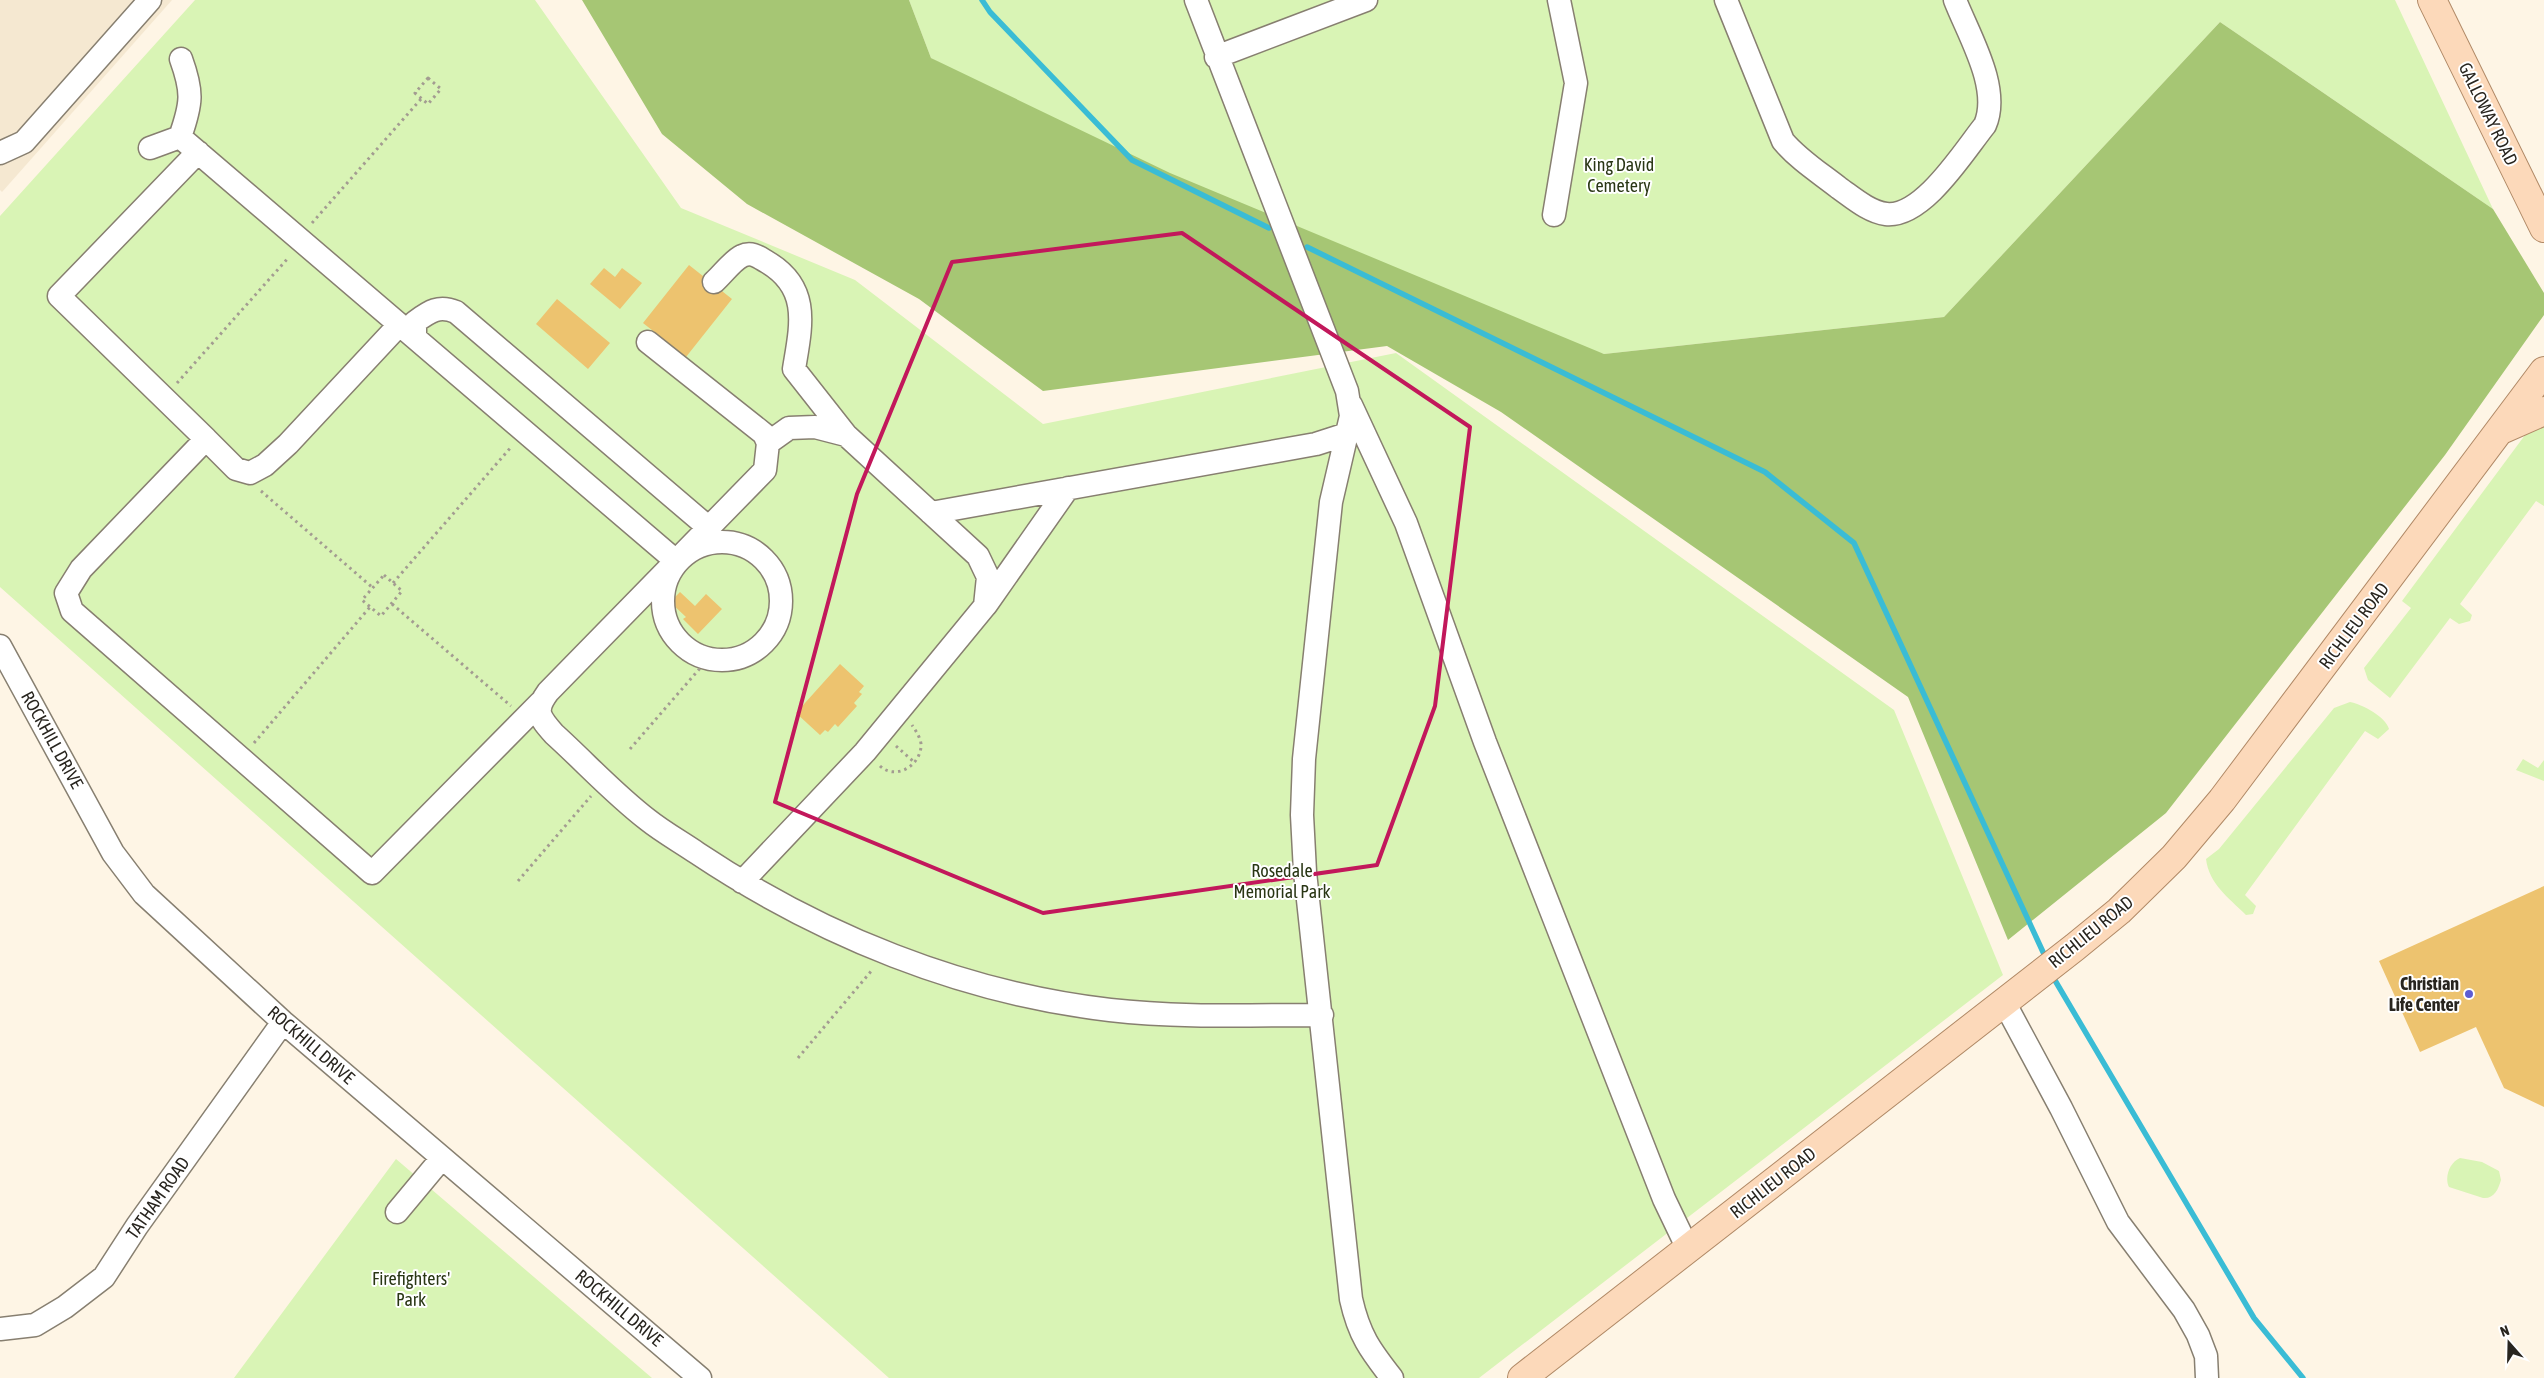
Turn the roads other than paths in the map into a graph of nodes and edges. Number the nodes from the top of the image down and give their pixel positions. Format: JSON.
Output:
{"nodes":[{"id":1,"x":150,"y":0,"type":"edge"},
{"id":2,"x":1196,"y":0,"type":"edge"},
{"id":3,"x":1366,"y":0,"type":"edge"},
{"id":4,"x":1559,"y":0,"type":"edge"},
{"id":5,"x":1726,"y":0,"type":"edge"},
{"id":6,"x":1955,"y":0,"type":"edge"},
{"id":7,"x":2432,"y":0,"type":"edge"},
{"id":8,"x":1216,"y":57,"type":"junction"},
{"id":9,"x":181,"y":59,"type":"dead end"},
{"id":10,"x":180,"y":137,"type":"junction"},
{"id":11,"x":150,"y":148,"type":"dead end"},
{"id":12,"x":198,"y":152,"type":"junction"},
{"id":13,"x":2506,"y":152,"type":"junction"},
{"id":14,"x":0,"y":153,"type":"edge"},
{"id":15,"x":2544,"y":191,"type":"edge"},
{"id":16,"x":1554,"y":215,"type":"dead end"},
{"id":17,"x":2544,"y":228,"type":"edge"},
{"id":18,"x":714,"y":282,"type":"dead end"},
{"id":19,"x":407,"y":331,"type":"junction"},
{"id":20,"x":648,"y":342,"type":"dead end"},
{"id":21,"x":2544,"y":371,"type":"edge"},
{"id":22,"x":1348,"y":400,"type":"junction"},
{"id":23,"x":2544,"y":411,"type":"edge"},
{"id":24,"x":2498,"y":432,"type":"junction"},
{"id":25,"x":1346,"y":434,"type":"junction"},
{"id":26,"x":846,"y":435,"type":"junction"},
{"id":27,"x":206,"y":439,"type":"junction"},
{"id":28,"x":768,"y":443,"type":"junction"},
{"id":29,"x":1296,"y":448,"type":"junction"},
{"id":30,"x":1336,"y":481,"type":"junction"},
{"id":31,"x":1068,"y":488,"type":"junction"},
{"id":32,"x":931,"y":513,"type":"junction"},
{"id":33,"x":709,"y":528,"type":"junction"},
{"id":34,"x":676,"y":561,"type":"junction"},
{"id":35,"x":985,"y":606,"type":"junction"},
{"id":36,"x":0,"y":646,"type":"edge"},
{"id":37,"x":532,"y":710,"type":"junction"},
{"id":38,"x":742,"y":882,"type":"junction"},
{"id":39,"x":2004,"y":1002,"type":"junction"},
{"id":40,"x":1322,"y":1015,"type":"junction"},
{"id":41,"x":283,"y":1022,"type":"junction"},
{"id":42,"x":442,"y":1158,"type":"junction"},
{"id":43,"x":397,"y":1212,"type":"dead end"},
{"id":44,"x":1688,"y":1249,"type":"junction"},
{"id":45,"x":0,"y":1329,"type":"edge"},
{"id":46,"x":700,"y":1378,"type":"edge"},
{"id":47,"x":1392,"y":1378,"type":"edge"},
{"id":48,"x":1522,"y":1378,"type":"edge"},
{"id":49,"x":2207,"y":1378,"type":"edge"}],
"edges":[{"from":1,"to":14,"type":"street"},
{"from":2,"to":8,"type":"street"},
{"from":3,"to":8,"type":"street"},
{"from":4,"to":16,"type":"street"},
{"from":5,"to":6,"type":"street"},
{"from":7,"to":13,"type":"main road","name":"GALLOWAY ROAD"},
{"from":8,"to":22,"type":"street"},
{"from":9,"to":10,"type":"street"},
{"from":10,"to":11,"type":"street"},
{"from":10,"to":12,"type":"street"},
{"from":12,"to":19,"type":"street"},
{"from":12,"to":27,"type":"street"},
{"from":13,"to":15,"type":"main road"},
{"from":13,"to":17,"type":"main road","name":"GALLOWAY ROAD"},
{"from":18,"to":26,"type":"street"},
{"from":19,"to":27,"type":"street"},
{"from":19,"to":33,"type":"street"},
{"from":19,"to":34,"type":"street"},
{"from":20,"to":28,"type":"street"},
{"from":21,"to":24,"type":"main road","name":"RICHLIEU ROAD"},
{"from":22,"to":25,"type":"street"},
{"from":22,"to":44,"type":"street"},
{"from":23,"to":24,"type":"main road"},
{"from":24,"to":39,"type":"main road","name":"RICHLIEU ROAD"},
{"from":25,"to":29,"type":"street"},
{"from":25,"to":30,"type":"street"},
{"from":26,"to":28,"type":"street"},
{"from":26,"to":32,"type":"street"},
{"from":27,"to":37,"type":"street"},
{"from":28,"to":33,"type":"street"},
{"from":29,"to":30,"type":"street"},
{"from":29,"to":31,"type":"street"},
{"from":30,"to":40,"type":"street"},
{"from":31,"to":32,"type":"street"},
{"from":31,"to":35,"type":"street"},
{"from":32,"to":35,"type":"street"},
{"from":33,"to":34,"type":"street"},
{"from":34,"to":34,"type":"street"},
{"from":34,"to":37,"type":"street"},
{"from":35,"to":38,"type":"street"},
{"from":36,"to":41,"type":"street","name":"ROCKHILL DRIVE"},
{"from":37,"to":38,"type":"street"},
{"from":38,"to":40,"type":"street"},
{"from":39,"to":44,"type":"main road","name":"RICHLIEU ROAD"},
{"from":39,"to":49,"type":"street"},
{"from":40,"to":47,"type":"street"},
{"from":41,"to":42,"type":"street","name":"ROCKHILL DRIVE"},
{"from":41,"to":45,"type":"street","name":"TATHAM ROAD"},
{"from":42,"to":43,"type":"street"},
{"from":42,"to":46,"type":"street","name":"ROCKHILL DRIVE"},
{"from":44,"to":48,"type":"main road","name":"RICHLIEU ROAD"}]}
